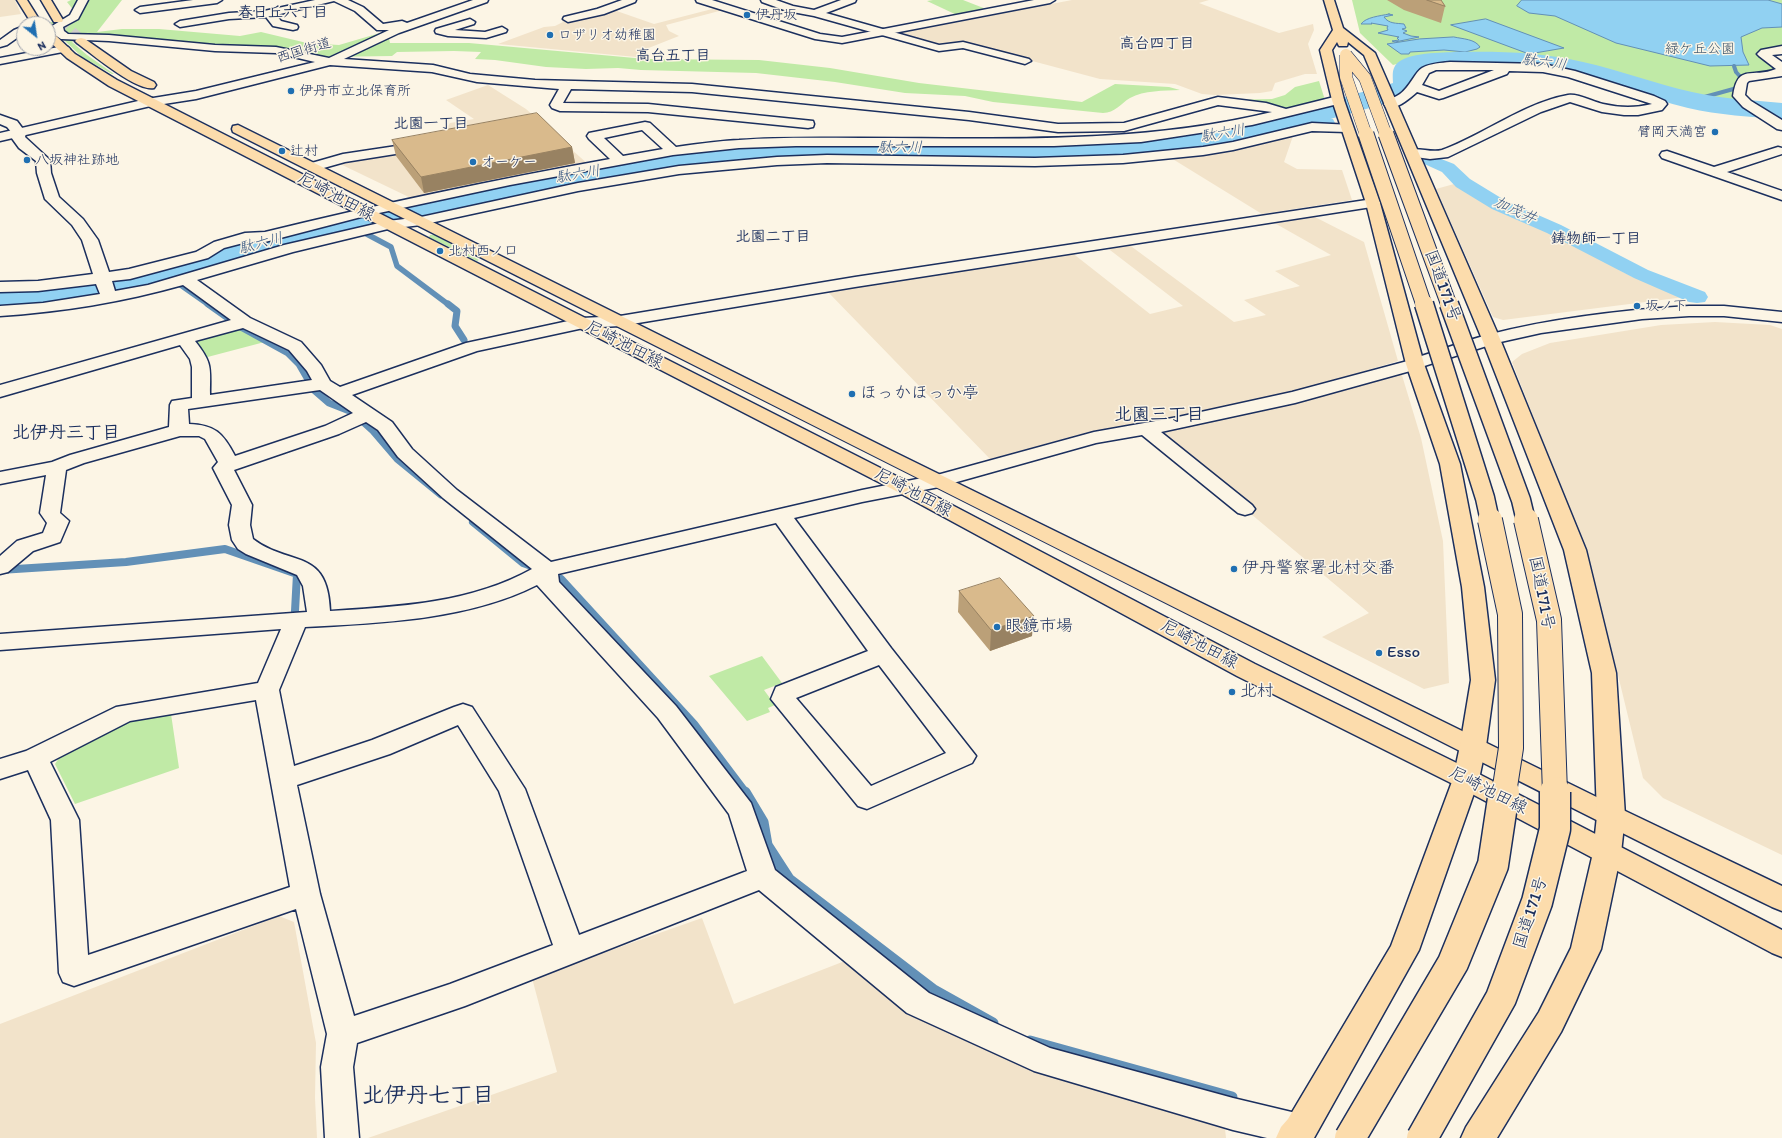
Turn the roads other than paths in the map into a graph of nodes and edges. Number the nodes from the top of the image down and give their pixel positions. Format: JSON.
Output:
{"nodes":[{"id":1,"x":22,"y":0,"type":"edge"},
{"id":2,"x":46,"y":0,"type":"edge"},
{"id":3,"x":83,"y":0,"type":"edge"},
{"id":4,"x":217,"y":0,"type":"edge"},
{"id":5,"x":330,"y":0,"type":"edge"},
{"id":6,"x":338,"y":0,"type":"edge"},
{"id":7,"x":483,"y":0,"type":"edge"},
{"id":8,"x":631,"y":0,"type":"edge"},
{"id":9,"x":701,"y":0,"type":"edge"},
{"id":10,"x":766,"y":0,"type":"edge"},
{"id":11,"x":852,"y":0,"type":"edge"},
{"id":12,"x":1050,"y":0,"type":"edge"},
{"id":13,"x":1328,"y":0,"type":"edge"},
{"id":14,"x":270,"y":8,"type":"junction"},
{"id":15,"x":140,"y":9,"type":"edge"},
{"id":16,"x":448,"y":13,"type":"junction"},
{"id":17,"x":815,"y":13,"type":"junction"},
{"id":18,"x":32,"y":16,"type":"edge"},
{"id":19,"x":568,"y":19,"type":"dead end"},
{"id":20,"x":58,"y":20,"type":"tunnel mouth"},
{"id":21,"x":470,"y":22,"type":"dead end"},
{"id":22,"x":180,"y":24,"type":"dead end"},
{"id":23,"x":414,"y":25,"type":"junction"},
{"id":24,"x":6,"y":27,"type":"dead end"},
{"id":25,"x":293,"y":27,"type":"dead end"},
{"id":26,"x":16,"y":28,"type":"edge"},
{"id":27,"x":1339,"y":30,"type":"junction"},
{"id":28,"x":16,"y":33,"type":"edge"},
{"id":29,"x":881,"y":33,"type":"junction"},
{"id":30,"x":56,"y":38,"type":"edge"},
{"id":31,"x":0,"y":44,"type":"edge"},
{"id":32,"x":72,"y":45,"type":"junction"},
{"id":33,"x":1782,"y":49,"type":"edge"},
{"id":34,"x":1346,"y":55,"type":"junction"},
{"id":35,"x":0,"y":61,"type":"edge"},
{"id":36,"x":1025,"y":61,"type":"dead end"},
{"id":37,"x":330,"y":62,"type":"junction"},
{"id":38,"x":1489,"y":66,"type":"junction"},
{"id":39,"x":1782,"y":69,"type":"edge"},
{"id":40,"x":567,"y":85,"type":"junction"},
{"id":41,"x":1415,"y":87,"type":"junction"},
{"id":42,"x":177,"y":99,"type":"junction"},
{"id":43,"x":151,"y":102,"type":"junction"},
{"id":44,"x":1339,"y":102,"type":"junction"},
{"id":45,"x":1389,"y":102,"type":"junction"},
{"id":46,"x":826,"y":103,"type":"junction"},
{"id":47,"x":579,"y":107,"type":"junction"},
{"id":48,"x":1286,"y":112,"type":"junction"},
{"id":49,"x":929,"y":114,"type":"junction"},
{"id":50,"x":736,"y":117,"type":"junction"},
{"id":51,"x":0,"y":120,"type":"edge"},
{"id":52,"x":571,"y":122,"type":"dead end"},
{"id":53,"x":808,"y":124,"type":"junction"},
{"id":54,"x":1347,"y":126,"type":"junction"},
{"id":55,"x":1782,"y":126,"type":"edge"},
{"id":56,"x":726,"y":127,"type":"dead end"},
{"id":57,"x":863,"y":128,"type":"dead end"},
{"id":58,"x":916,"y":132,"type":"junction"},
{"id":59,"x":19,"y":133,"type":"junction"},
{"id":60,"x":0,"y":137,"type":"edge"},
{"id":61,"x":854,"y":141,"type":"junction"},
{"id":62,"x":796,"y":142,"type":"junction"},
{"id":63,"x":403,"y":149,"type":"edge"},
{"id":64,"x":673,"y":151,"type":"junction"},
{"id":65,"x":1781,"y":152,"type":"edge"},
{"id":66,"x":1413,"y":153,"type":"junction"},
{"id":67,"x":1667,"y":155,"type":"dead end"},
{"id":68,"x":619,"y":160,"type":"junction"},
{"id":69,"x":313,"y":167,"type":"junction"},
{"id":70,"x":1715,"y":172,"type":"junction"},
{"id":71,"x":1782,"y":196,"type":"edge"},
{"id":72,"x":1373,"y":203,"type":"junction"},
{"id":73,"x":364,"y":212,"type":"junction"},
{"id":74,"x":390,"y":215,"type":"junction"},
{"id":75,"x":421,"y":221,"type":"junction"},
{"id":76,"x":103,"y":278,"type":"junction"},
{"id":77,"x":185,"y":279,"type":"junction"},
{"id":78,"x":0,"y":287,"type":"edge"},
{"id":79,"x":109,"y":297,"type":"junction"},
{"id":80,"x":0,"y":311,"type":"edge"},
{"id":81,"x":1782,"y":317,"type":"edge"},
{"id":82,"x":620,"y":321,"type":"junction"},
{"id":83,"x":244,"y":322,"type":"junction"},
{"id":84,"x":582,"y":323,"type":"junction"},
{"id":85,"x":1491,"y":339,"type":"junction"},
{"id":86,"x":185,"y":340,"type":"junction"},
{"id":87,"x":1415,"y":364,"type":"junction"},
{"id":88,"x":330,"y":389,"type":"junction"},
{"id":89,"x":0,"y":391,"type":"edge"},
{"id":90,"x":201,"y":402,"type":"junction"},
{"id":91,"x":367,"y":414,"type":"junction"},
{"id":92,"x":1146,"y":429,"type":"junction"},
{"id":93,"x":179,"y":430,"type":"junction"},
{"id":94,"x":229,"y":464,"type":"junction"},
{"id":95,"x":57,"y":467,"type":"junction"},
{"id":96,"x":0,"y":478,"type":"edge"},
{"id":97,"x":939,"y":481,"type":"junction"},
{"id":98,"x":903,"y":487,"type":"junction"},
{"id":99,"x":1245,"y":509,"type":"dead end"},
{"id":100,"x":781,"y":515,"type":"junction"},
{"id":101,"x":0,"y":567,"type":"edge"},
{"id":102,"x":547,"y":570,"type":"junction"},
{"id":103,"x":307,"y":620,"type":"junction"},
{"id":104,"x":0,"y":642,"type":"edge"},
{"id":105,"x":884,"y":654,"type":"junction"},
{"id":106,"x":267,"y":690,"type":"junction"},
{"id":107,"x":1473,"y":746,"type":"junction"},
{"id":108,"x":35,"y":758,"type":"junction"},
{"id":109,"x":0,"y":769,"type":"edge"},
{"id":110,"x":1466,"y":779,"type":"junction"},
{"id":111,"x":283,"y":780,"type":"junction"},
{"id":112,"x":1612,"y":816,"type":"junction"},
{"id":113,"x":1607,"y":853,"type":"junction"},
{"id":114,"x":763,"y":877,"type":"junction"},
{"id":115,"x":306,"y":894,"type":"junction"},
{"id":116,"x":1782,"y":899,"type":"edge"},
{"id":117,"x":1782,"y":944,"type":"edge"},
{"id":118,"x":570,"y":951,"type":"junction"},
{"id":119,"x":343,"y":1034,"type":"junction"},
{"id":120,"x":1294,"y":1135,"type":"edge"},
{"id":121,"x":342,"y":1138,"type":"edge"},
{"id":122,"x":1350,"y":1138,"type":"edge"},
{"id":123,"x":1422,"y":1138,"type":"edge"},
{"id":124,"x":1478,"y":1138,"type":"edge"}],
"edges":[{"from":1,"to":18,"type":"main road"},
{"from":2,"to":20,"type":"main road"},
{"from":3,"to":37,"type":"street"},
{"from":4,"to":15,"type":"street"},
{"from":5,"to":14,"type":"street"},
{"from":6,"to":23,"type":"street"},
{"from":7,"to":16,"type":"street","name":"西国街道"},
{"from":8,"to":19,"type":"street"},
{"from":9,"to":29,"type":"street"},
{"from":10,"to":17,"type":"street"},
{"from":11,"to":17,"type":"street"},
{"from":12,"to":29,"type":"street"},
{"from":13,"to":27,"type":"main road","name":"国道171号"},
{"from":14,"to":22,"type":"street"},
{"from":14,"to":25,"type":"street"},
{"from":16,"to":21,"type":"street"},
{"from":16,"to":23,"type":"street","name":"西国街道"},
{"from":17,"to":29,"type":"street"},
{"from":23,"to":37,"type":"street","name":"西国街道"},
{"from":24,"to":26,"type":"street"},
{"from":27,"to":34,"type":"main road","name":"国道171号"},
{"from":27,"to":44,"type":"main road"},
{"from":27,"to":45,"type":"main road"},
{"from":28,"to":31,"type":"street"},
{"from":29,"to":36,"type":"street"},
{"from":30,"to":32,"type":"main road","name":"尼崎池田線"},
{"from":32,"to":35,"type":"street"},
{"from":32,"to":42,"type":"main road","name":"尼崎池田線"},
{"from":32,"to":43,"type":"main road","name":"尼崎池田線"},
{"from":33,"to":39,"type":"street"},
{"from":34,"to":122,"type":"main road","name":"国道171号","bridge":true},
{"from":34,"to":123,"type":"main road","name":"国道171号","bridge":true},
{"from":37,"to":40,"type":"street"},
{"from":37,"to":42,"type":"street","name":"西国街道"},
{"from":38,"to":41,"type":"street"},
{"from":38,"to":41,"type":"street"},
{"from":38,"to":66,"type":"street"},
{"from":39,"to":55,"type":"street"},
{"from":40,"to":46,"type":"street"},
{"from":40,"to":47,"type":"street"},
{"from":41,"to":45,"type":"street"},
{"from":42,"to":43,"type":"street","name":"西国街道"},
{"from":42,"to":69,"type":"main road","name":"尼崎池田線"},
{"from":43,"to":59,"type":"street","name":"西国街道"},
{"from":43,"to":73,"type":"main road","name":"尼崎池田線"},
{"from":44,"to":48,"type":"street"},
{"from":44,"to":54,"type":"main road"},
{"from":45,"to":66,"type":"main road"},
{"from":46,"to":49,"type":"street"},
{"from":46,"to":53,"type":"street"},
{"from":47,"to":50,"type":"street"},
{"from":47,"to":52,"type":"street"},
{"from":48,"to":49,"type":"street"},
{"from":48,"to":58,"type":"street"},
{"from":49,"to":58,"type":"street"},
{"from":50,"to":53,"type":"street"},
{"from":50,"to":56,"type":"street"},
{"from":51,"to":59,"type":"street"},
{"from":53,"to":62,"type":"street"},
{"from":54,"to":72,"type":"main road"},
{"from":54,"to":75,"type":"street"},
{"from":57,"to":61,"type":"street"},
{"from":58,"to":61,"type":"street"},
{"from":59,"to":60,"type":"street","name":"西国街道"},
{"from":59,"to":76,"type":"street"},
{"from":61,"to":62,"type":"street"},
{"from":62,"to":64,"type":"street"},
{"from":63,"to":69,"type":"street"},
{"from":64,"to":68,"type":"street"},
{"from":64,"to":68,"type":"street"},
{"from":65,"to":70,"type":"street"},
{"from":66,"to":85,"type":"main road"},
{"from":67,"to":70,"type":"street"},
{"from":68,"to":74,"type":"street"},
{"from":69,"to":74,"type":"main road","name":"尼崎池田線"},
{"from":70,"to":71,"type":"street"},
{"from":72,"to":82,"type":"street"},
{"from":72,"to":87,"type":"main road"},
{"from":73,"to":74,"type":"main road","name":"尼崎池田線"},
{"from":73,"to":76,"type":"street"},
{"from":74,"to":75,"type":"main road","name":"尼崎池田線"},
{"from":74,"to":77,"type":"street"},
{"from":74,"to":84,"type":"main road","name":"尼崎池田線"},
{"from":75,"to":82,"type":"main road","name":"尼崎池田線"},
{"from":76,"to":78,"type":"street"},
{"from":76,"to":79,"type":"street"},
{"from":77,"to":79,"type":"street"},
{"from":77,"to":83,"type":"street"},
{"from":79,"to":80,"type":"street"},
{"from":81,"to":85,"type":"street"},
{"from":82,"to":84,"type":"street"},
{"from":82,"to":97,"type":"main road","name":"尼崎池田線"},
{"from":83,"to":86,"type":"street"},
{"from":83,"to":88,"type":"street"},
{"from":84,"to":88,"type":"street"},
{"from":84,"to":98,"type":"main road","name":"尼崎池田線"},
{"from":85,"to":87,"type":"street"},
{"from":85,"to":112,"type":"main road"},
{"from":86,"to":89,"type":"street"},
{"from":86,"to":90,"type":"street"},
{"from":87,"to":92,"type":"street"},
{"from":87,"to":107,"type":"main road"},
{"from":88,"to":90,"type":"street"},
{"from":88,"to":91,"type":"street"},
{"from":90,"to":93,"type":"street"},
{"from":91,"to":94,"type":"street"},
{"from":91,"to":102,"type":"street"},
{"from":92,"to":97,"type":"street"},
{"from":92,"to":99,"type":"street"},
{"from":93,"to":94,"type":"street"},
{"from":93,"to":95,"type":"street"},
{"from":94,"to":103,"type":"street"},
{"from":95,"to":96,"type":"street"},
{"from":95,"to":101,"type":"street"},
{"from":97,"to":98,"type":"street"},
{"from":97,"to":107,"type":"main road","name":"尼崎池田線"},
{"from":98,"to":100,"type":"street"},
{"from":98,"to":110,"type":"main road","name":"尼崎池田線"},
{"from":100,"to":102,"type":"street"},
{"from":100,"to":105,"type":"street"},
{"from":102,"to":103,"type":"street"},
{"from":102,"to":114,"type":"street"},
{"from":103,"to":104,"type":"street"},
{"from":103,"to":106,"type":"street"},
{"from":105,"to":105,"type":"street"},
{"from":106,"to":108,"type":"street"},
{"from":106,"to":111,"type":"street"},
{"from":107,"to":110,"type":"main road"},
{"from":107,"to":112,"type":"main road","name":"尼崎池田線"},
{"from":108,"to":109,"type":"street"},
{"from":108,"to":115,"type":"street"},
{"from":110,"to":113,"type":"main road","name":"尼崎池田線"},
{"from":110,"to":120,"type":"main road"},
{"from":111,"to":115,"type":"street"},
{"from":111,"to":118,"type":"street"},
{"from":112,"to":113,"type":"main road"},
{"from":112,"to":116,"type":"main road","name":"尼崎池田線"},
{"from":113,"to":117,"type":"main road","name":"尼崎池田線"},
{"from":113,"to":124,"type":"main road"},
{"from":114,"to":118,"type":"street"},
{"from":114,"to":120,"type":"street"},
{"from":115,"to":119,"type":"street"},
{"from":118,"to":119,"type":"street"},
{"from":119,"to":121,"type":"street"}]}
